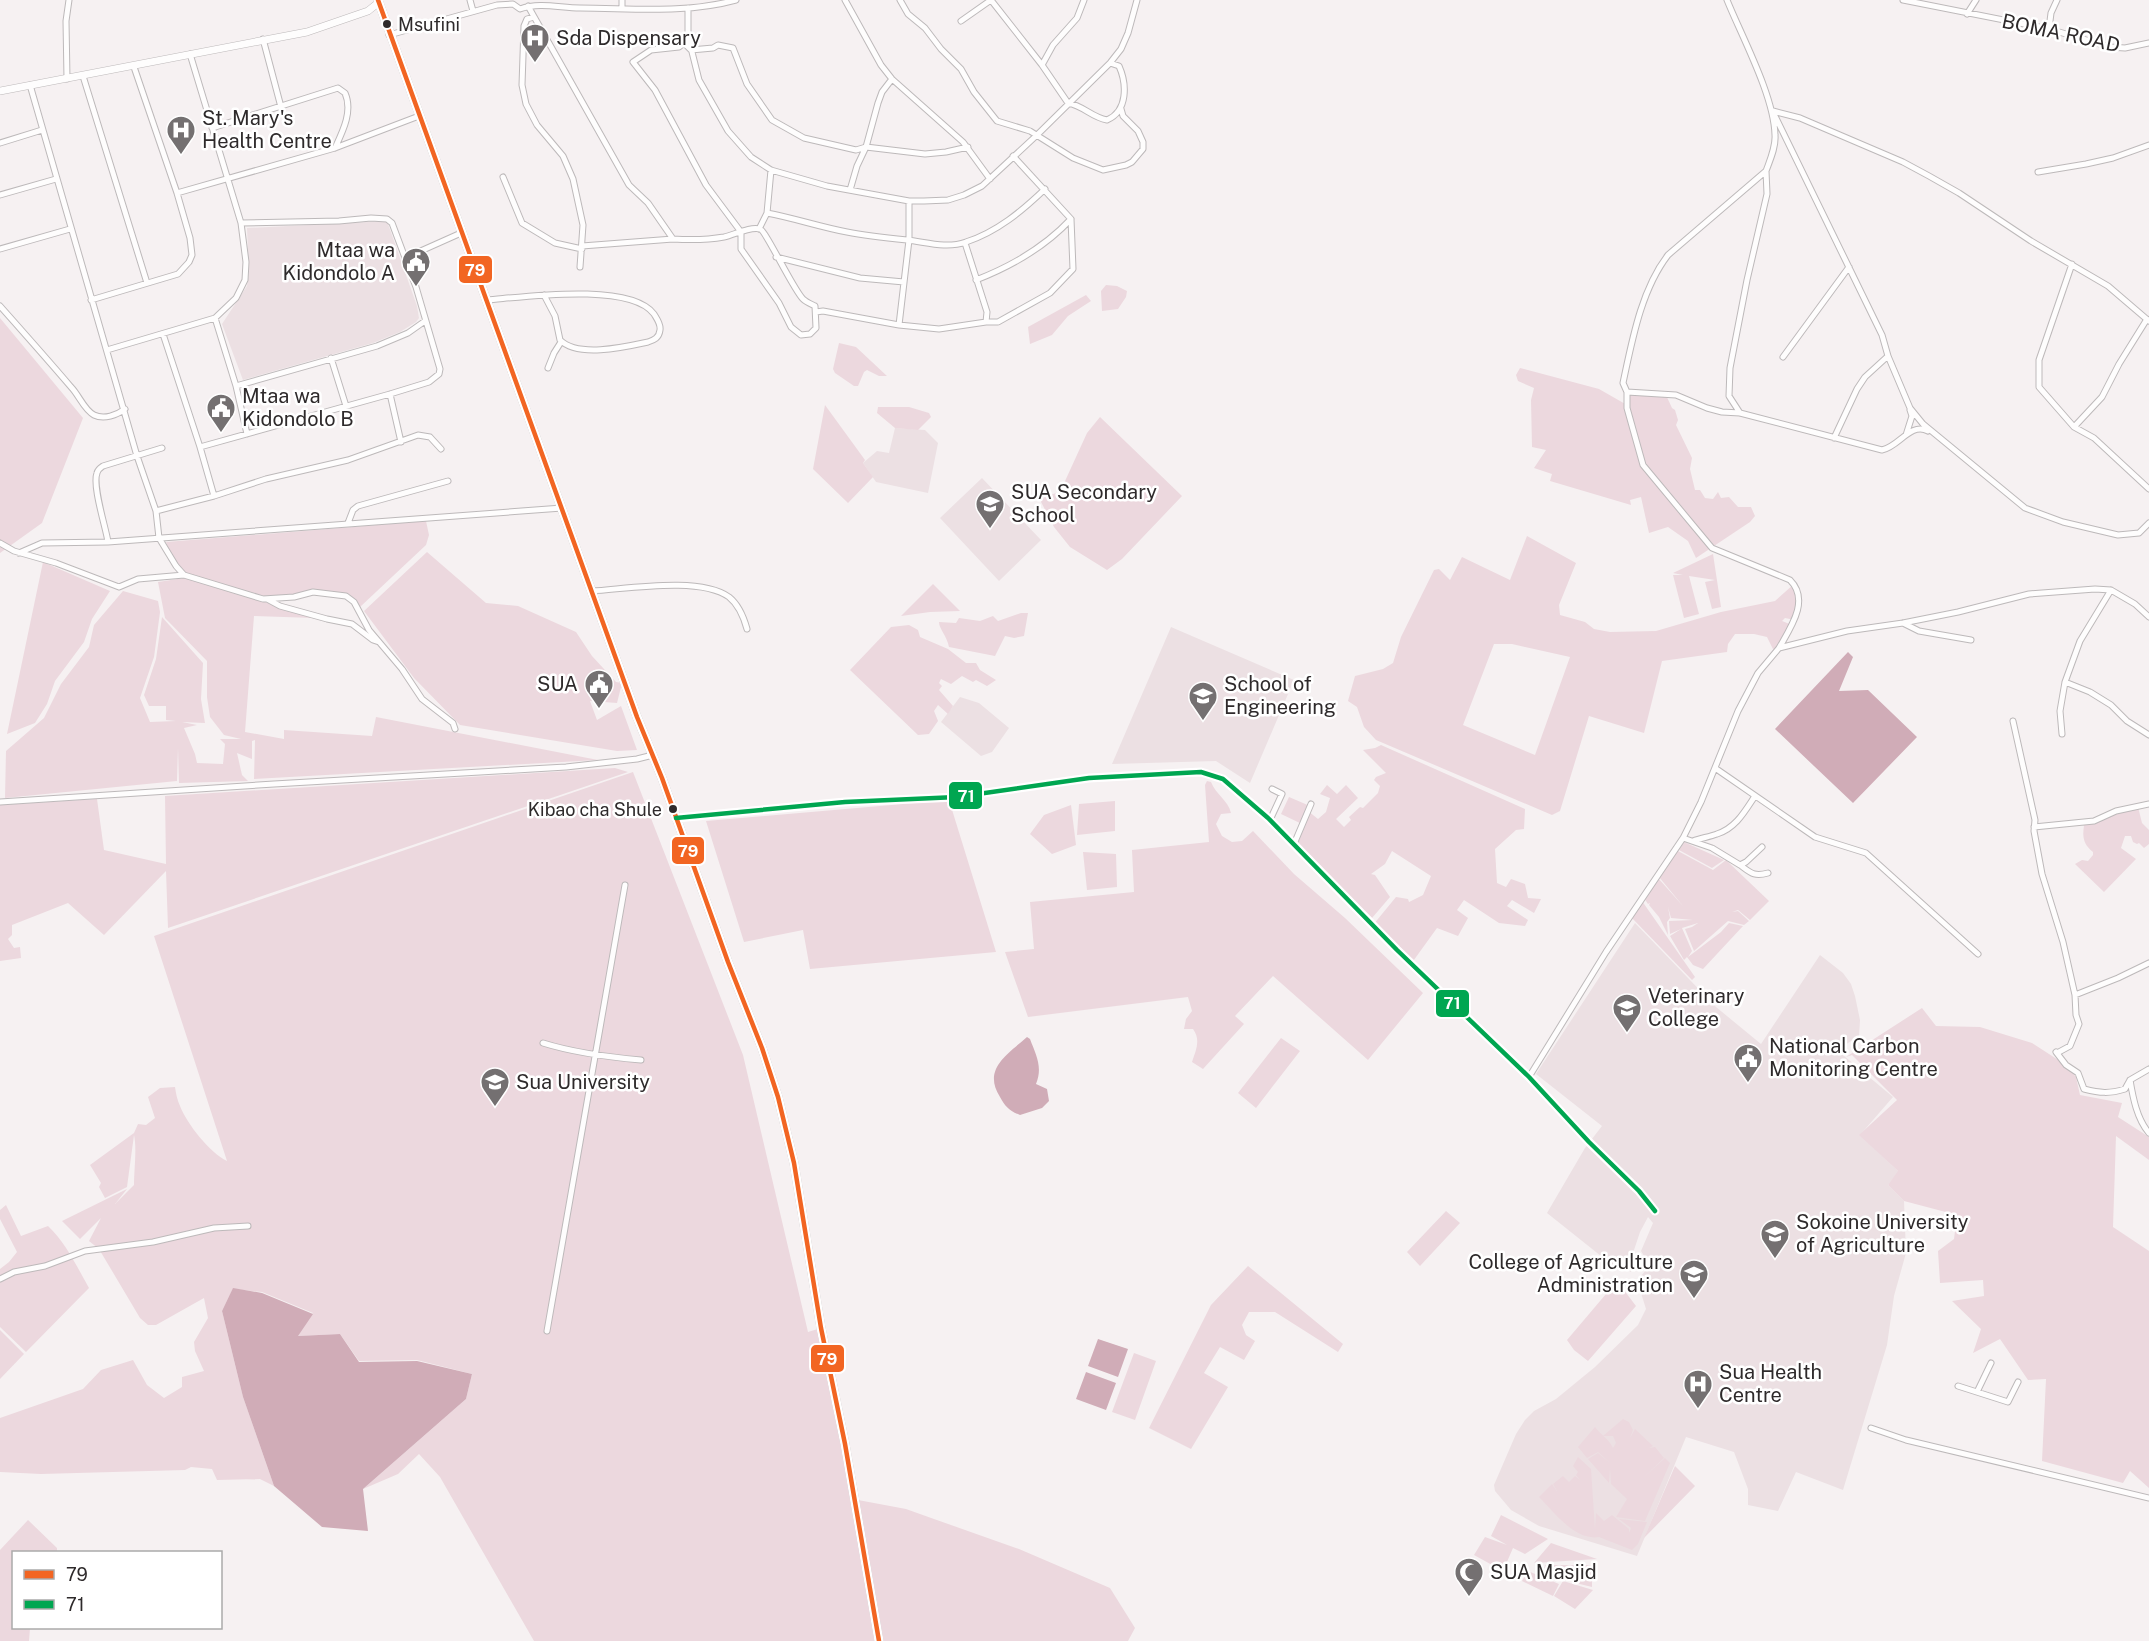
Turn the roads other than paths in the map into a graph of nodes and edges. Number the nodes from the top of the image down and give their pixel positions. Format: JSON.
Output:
{"nodes":[{"id":1,"x":69,"y":0,"type":"edge"},
{"id":2,"x":470,"y":0,"type":"edge"},
{"id":3,"x":520,"y":0,"type":"edge"},
{"id":4,"x":622,"y":0,"type":"edge"},
{"id":5,"x":736,"y":0,"type":"edge"},
{"id":6,"x":845,"y":0,"type":"edge"},
{"id":7,"x":900,"y":0,"type":"edge"},
{"id":8,"x":991,"y":0,"type":"edge"},
{"id":9,"x":1084,"y":0,"type":"edge"},
{"id":10,"x":1137,"y":0,"type":"edge"},
{"id":11,"x":1727,"y":0,"type":"edge"},
{"id":12,"x":1903,"y":0,"type":"edge"},
{"id":13,"x":1976,"y":0,"type":"edge"},
{"id":14,"x":2057,"y":0,"type":"edge"},
{"id":15,"x":378,"y":2,"type":"edge"},
{"id":16,"x":723,"y":2,"type":"edge"},
{"id":17,"x":528,"y":6,"type":"junction"},
{"id":18,"x":688,"y":8,"type":"junction"},
{"id":19,"x":520,"y":9,"type":"junction"},
{"id":20,"x":622,"y":9,"type":"junction"},
{"id":21,"x":473,"y":10,"type":"junction"},
{"id":22,"x":1967,"y":14,"type":"junction"},
{"id":23,"x":534,"y":17,"type":"junction"},
{"id":24,"x":961,"y":21,"type":"dead end"},
{"id":25,"x":2049,"y":29,"type":"junction"},
{"id":26,"x":388,"y":35,"type":"junction"},
{"id":27,"x":263,"y":39,"type":"junction"},
{"id":28,"x":2149,"y":43,"type":"edge"},
{"id":29,"x":691,"y":50,"type":"junction"},
{"id":30,"x":190,"y":54,"type":"junction"},
{"id":31,"x":1110,"y":63,"type":"junction"},
{"id":32,"x":1042,"y":65,"type":"junction"},
{"id":33,"x":134,"y":67,"type":"junction"},
{"id":34,"x":83,"y":76,"type":"junction"},
{"id":35,"x":68,"y":79,"type":"junction"},
{"id":36,"x":892,"y":79,"type":"junction"},
{"id":37,"x":30,"y":86,"type":"junction"},
{"id":38,"x":0,"y":91,"type":"edge"},
{"id":39,"x":1068,"y":103,"type":"junction"},
{"id":40,"x":281,"y":107,"type":"junction"},
{"id":41,"x":1120,"y":109,"type":"junction"},
{"id":42,"x":1773,"y":111,"type":"junction"},
{"id":43,"x":419,"y":116,"type":"junction"},
{"id":44,"x":212,"y":128,"type":"junction"},
{"id":45,"x":42,"y":130,"type":"junction"},
{"id":46,"x":1037,"y":135,"type":"junction"},
{"id":47,"x":0,"y":142,"type":"edge"},
{"id":48,"x":2149,"y":145,"type":"edge"},
{"id":49,"x":866,"y":147,"type":"junction"},
{"id":50,"x":968,"y":147,"type":"junction"},
{"id":51,"x":335,"y":148,"type":"junction"},
{"id":52,"x":1013,"y":156,"type":"junction"},
{"id":53,"x":771,"y":170,"type":"junction"},
{"id":54,"x":1766,"y":171,"type":"junction"},
{"id":55,"x":2037,"y":172,"type":"dead end"},
{"id":56,"x":503,"y":177,"type":"dead end"},
{"id":57,"x":227,"y":178,"type":"junction"},
{"id":58,"x":56,"y":179,"type":"junction"},
{"id":59,"x":990,"y":179,"type":"junction"},
{"id":60,"x":1045,"y":189,"type":"junction"},
{"id":61,"x":850,"y":190,"type":"junction"},
{"id":62,"x":177,"y":193,"type":"junction"},
{"id":63,"x":0,"y":195,"type":"edge"},
{"id":64,"x":909,"y":201,"type":"junction"},
{"id":65,"x":767,"y":213,"type":"junction"},
{"id":66,"x":1071,"y":219,"type":"junction"},
{"id":67,"x":241,"y":223,"type":"junction"},
{"id":68,"x":70,"y":229,"type":"junction"},
{"id":69,"x":759,"y":229,"type":"junction"},
{"id":70,"x":741,"y":232,"type":"junction"},
{"id":71,"x":461,"y":233,"type":"junction"},
{"id":72,"x":673,"y":239,"type":"junction"},
{"id":73,"x":909,"y":240,"type":"junction"},
{"id":74,"x":965,"y":243,"type":"junction"},
{"id":75,"x":582,"y":248,"type":"junction"},
{"id":76,"x":0,"y":249,"type":"edge"},
{"id":77,"x":777,"y":257,"type":"junction"},
{"id":78,"x":405,"y":258,"type":"junction"},
{"id":79,"x":2072,"y":264,"type":"junction"},
{"id":80,"x":580,"y":267,"type":"dead end"},
{"id":81,"x":1849,"y":267,"type":"junction"},
{"id":82,"x":976,"y":280,"type":"junction"},
{"id":83,"x":904,"y":282,"type":"junction"},
{"id":84,"x":147,"y":283,"type":"junction"},
{"id":85,"x":544,"y":295,"type":"junction"},
{"id":86,"x":91,"y":300,"type":"junction"},
{"id":87,"x":487,"y":300,"type":"junction"},
{"id":88,"x":0,"y":306,"type":"edge"},
{"id":89,"x":816,"y":312,"type":"junction"},
{"id":90,"x":215,"y":318,"type":"junction"},
{"id":91,"x":2148,"y":320,"type":"edge"},
{"id":92,"x":425,"y":321,"type":"junction"},
{"id":93,"x":986,"y":322,"type":"junction"},
{"id":94,"x":899,"y":325,"type":"junction"},
{"id":95,"x":164,"y":334,"type":"junction"},
{"id":96,"x":561,"y":342,"type":"junction"},
{"id":97,"x":107,"y":350,"type":"junction"},
{"id":98,"x":1888,"y":356,"type":"junction"},
{"id":99,"x":1783,"y":357,"type":"dead end"},
{"id":100,"x":331,"y":358,"type":"junction"},
{"id":101,"x":548,"y":368,"type":"dead end"},
{"id":102,"x":236,"y":386,"type":"junction"},
{"id":103,"x":1627,"y":392,"type":"junction"},
{"id":104,"x":390,"y":394,"type":"junction"},
{"id":105,"x":346,"y":406,"type":"junction"},
{"id":106,"x":1910,"y":408,"type":"junction"},
{"id":107,"x":125,"y":409,"type":"junction"},
{"id":108,"x":1740,"y":413,"type":"junction"},
{"id":109,"x":2074,"y":427,"type":"junction"},
{"id":110,"x":1932,"y":433,"type":"junction"},
{"id":111,"x":247,"y":434,"type":"junction"},
{"id":112,"x":1906,"y":435,"type":"junction"},
{"id":113,"x":1833,"y":438,"type":"junction"},
{"id":114,"x":401,"y":442,"type":"junction"},
{"id":115,"x":200,"y":447,"type":"junction"},
{"id":116,"x":162,"y":448,"type":"dead end"},
{"id":117,"x":441,"y":449,"type":"dead end"},
{"id":118,"x":137,"y":456,"type":"junction"},
{"id":119,"x":448,"y":481,"type":"dead end"},
{"id":120,"x":2149,"y":489,"type":"edge"},
{"id":121,"x":214,"y":496,"type":"junction"},
{"id":122,"x":562,"y":508,"type":"junction"},
{"id":123,"x":156,"y":511,"type":"junction"},
{"id":124,"x":348,"y":523,"type":"junction"},
{"id":125,"x":2149,"y":524,"type":"edge"},
{"id":126,"x":159,"y":538,"type":"junction"},
{"id":127,"x":108,"y":542,"type":"junction"},
{"id":128,"x":0,"y":543,"type":"edge"},
{"id":129,"x":19,"y":553,"type":"junction"},
{"id":130,"x":184,"y":575,"type":"junction"},
{"id":131,"x":2111,"y":590,"type":"junction"},
{"id":132,"x":592,"y":591,"type":"junction"},
{"id":133,"x":267,"y":599,"type":"junction"},
{"id":134,"x":2149,"y":617,"type":"edge"},
{"id":135,"x":1903,"y":623,"type":"junction"},
{"id":136,"x":747,"y":629,"type":"dead end"},
{"id":137,"x":1971,"y":640,"type":"dead end"},
{"id":138,"x":380,"y":642,"type":"junction"},
{"id":139,"x":1779,"y":648,"type":"junction"},
{"id":140,"x":2065,"y":682,"type":"junction"},
{"id":141,"x":2013,"y":721,"type":"dead end"},
{"id":142,"x":455,"y":729,"type":"dead end"},
{"id":143,"x":2062,"y":734,"type":"dead end"},
{"id":144,"x":2149,"y":735,"type":"edge"},
{"id":145,"x":653,"y":755,"type":"junction"},
{"id":146,"x":1715,"y":768,"type":"junction"},
{"id":147,"x":1272,"y":789,"type":"dead end"},
{"id":148,"x":1755,"y":796,"type":"junction"},
{"id":149,"x":0,"y":802,"type":"edge"},
{"id":150,"x":1311,"y":804,"type":"dead end"},
{"id":151,"x":2149,"y":804,"type":"edge"},
{"id":152,"x":676,"y":818,"type":"junction"},
{"id":153,"x":1270,"y":820,"type":"junction"},
{"id":154,"x":2034,"y":827,"type":"junction"},
{"id":155,"x":1683,"y":838,"type":"junction"},
{"id":156,"x":1693,"y":841,"type":"junction"},
{"id":157,"x":1294,"y":844,"type":"junction"},
{"id":158,"x":1762,"y":847,"type":"dead end"},
{"id":159,"x":1740,"y":865,"type":"junction"},
{"id":160,"x":1768,"y":873,"type":"dead end"},
{"id":161,"x":625,"y":885,"type":"dead end"},
{"id":162,"x":1978,"y":954,"type":"dead end"},
{"id":163,"x":2149,"y":963,"type":"edge"},
{"id":164,"x":2075,"y":995,"type":"junction"},
{"id":165,"x":543,"y":1043,"type":"dead end"},
{"id":166,"x":597,"y":1056,"type":"junction"},
{"id":167,"x":641,"y":1060,"type":"dead end"},
{"id":168,"x":2149,"y":1069,"type":"edge"},
{"id":169,"x":1529,"y":1077,"type":"junction"},
{"id":170,"x":2130,"y":1080,"type":"junction"},
{"id":171,"x":2149,"y":1133,"type":"edge"},
{"id":172,"x":1655,"y":1211,"type":"dead end"},
{"id":173,"x":248,"y":1226,"type":"dead end"},
{"id":174,"x":0,"y":1279,"type":"edge"},
{"id":175,"x":547,"y":1331,"type":"dead end"},
{"id":176,"x":1991,"y":1363,"type":"dead end"},
{"id":177,"x":2018,"y":1382,"type":"dead end"},
{"id":178,"x":1958,"y":1386,"type":"dead end"},
{"id":179,"x":1977,"y":1392,"type":"junction"},
{"id":180,"x":1871,"y":1428,"type":"dead end"},
{"id":181,"x":2149,"y":1498,"type":"edge"},
{"id":182,"x":879,"y":1641,"type":"edge"}],
"edges":[{"from":1,"to":35,"type":"street"},
{"from":2,"to":21,"type":"street"},
{"from":3,"to":19,"type":"street"},
{"from":4,"to":20,"type":"street"},
{"from":5,"to":16,"type":"street"},
{"from":6,"to":36,"type":"street"},
{"from":7,"to":46,"type":"street"},
{"from":8,"to":24,"type":"street"},
{"from":8,"to":32,"type":"street"},
{"from":9,"to":32,"type":"street"},
{"from":10,"to":31,"type":"street"},
{"from":11,"to":42,"type":"street"},
{"from":12,"to":22,"type":"street","name":"BOMA ROAD"},
{"from":13,"to":22,"type":"street"},
{"from":14,"to":25,"type":"street"},
{"from":15,"to":26,"type":"main road"},
{"from":15,"to":27,"type":"street"},
{"from":16,"to":18,"type":"street"},
{"from":17,"to":19,"type":"street"},
{"from":17,"to":20,"type":"street"},
{"from":17,"to":23,"type":"street"},
{"from":18,"to":20,"type":"street"},
{"from":18,"to":29,"type":"street"},
{"from":19,"to":21,"type":"street"},
{"from":21,"to":26,"type":"street"},
{"from":22,"to":25,"type":"street","name":"BOMA ROAD"},
{"from":23,"to":72,"type":"street"},
{"from":23,"to":75,"type":"street"},
{"from":25,"to":28,"type":"street","name":"BOMA ROAD"},
{"from":26,"to":43,"type":"main road"},
{"from":27,"to":30,"type":"street"},
{"from":27,"to":40,"type":"street"},
{"from":29,"to":49,"type":"street"},
{"from":29,"to":53,"type":"street"},
{"from":29,"to":70,"type":"street"},
{"from":30,"to":33,"type":"street"},
{"from":30,"to":44,"type":"street"},
{"from":31,"to":39,"type":"street"},
{"from":31,"to":41,"type":"street"},
{"from":32,"to":39,"type":"street"},
{"from":33,"to":34,"type":"street"},
{"from":33,"to":62,"type":"street"},
{"from":34,"to":35,"type":"street"},
{"from":34,"to":84,"type":"street"},
{"from":35,"to":37,"type":"street"},
{"from":36,"to":49,"type":"street"},
{"from":36,"to":50,"type":"street"},
{"from":37,"to":38,"type":"street"},
{"from":37,"to":45,"type":"street"},
{"from":39,"to":41,"type":"street"},
{"from":39,"to":46,"type":"street"},
{"from":40,"to":44,"type":"street"},
{"from":40,"to":51,"type":"street"},
{"from":41,"to":46,"type":"street"},
{"from":42,"to":54,"type":"street"},
{"from":42,"to":79,"type":"street"},
{"from":42,"to":81,"type":"street"},
{"from":43,"to":51,"type":"street"},
{"from":43,"to":71,"type":"main road"},
{"from":44,"to":57,"type":"street"},
{"from":45,"to":47,"type":"street"},
{"from":45,"to":58,"type":"street"},
{"from":46,"to":52,"type":"street"},
{"from":48,"to":55,"type":"street"},
{"from":49,"to":50,"type":"street"},
{"from":49,"to":61,"type":"street"},
{"from":50,"to":59,"type":"street"},
{"from":51,"to":57,"type":"street"},
{"from":52,"to":59,"type":"street"},
{"from":52,"to":60,"type":"street"},
{"from":53,"to":61,"type":"street"},
{"from":53,"to":65,"type":"street"},
{"from":54,"to":103,"type":"street"},
{"from":54,"to":108,"type":"street"},
{"from":56,"to":75,"type":"street"},
{"from":57,"to":62,"type":"street"},
{"from":57,"to":67,"type":"street"},
{"from":58,"to":63,"type":"street"},
{"from":58,"to":68,"type":"street"},
{"from":59,"to":64,"type":"street"},
{"from":60,"to":66,"type":"street"},
{"from":60,"to":74,"type":"street"},
{"from":61,"to":64,"type":"street"},
{"from":62,"to":84,"type":"street"},
{"from":64,"to":73,"type":"street"},
{"from":65,"to":69,"type":"street"},
{"from":65,"to":73,"type":"street"},
{"from":66,"to":82,"type":"street"},
{"from":66,"to":93,"type":"street"},
{"from":67,"to":78,"type":"street"},
{"from":67,"to":90,"type":"street"},
{"from":68,"to":76,"type":"street"},
{"from":68,"to":86,"type":"street"},
{"from":69,"to":70,"type":"street"},
{"from":69,"to":77,"type":"street"},
{"from":70,"to":72,"type":"street"},
{"from":70,"to":89,"type":"street"},
{"from":71,"to":78,"type":"street"},
{"from":71,"to":87,"type":"main road"},
{"from":72,"to":75,"type":"street"},
{"from":73,"to":74,"type":"street"},
{"from":73,"to":83,"type":"street"},
{"from":74,"to":82,"type":"street"},
{"from":75,"to":80,"type":"street"},
{"from":77,"to":83,"type":"street"},
{"from":77,"to":89,"type":"street"},
{"from":78,"to":92,"type":"street"},
{"from":79,"to":91,"type":"street"},
{"from":79,"to":109,"type":"street"},
{"from":81,"to":98,"type":"street"},
{"from":81,"to":99,"type":"street"},
{"from":82,"to":93,"type":"street"},
{"from":83,"to":94,"type":"street"},
{"from":84,"to":86,"type":"street"},
{"from":85,"to":87,"type":"street"},
{"from":85,"to":96,"type":"street"},
{"from":85,"to":96,"type":"street"},
{"from":86,"to":97,"type":"street"},
{"from":87,"to":122,"type":"main road"},
{"from":88,"to":107,"type":"street"},
{"from":89,"to":94,"type":"street"},
{"from":90,"to":95,"type":"street"},
{"from":90,"to":102,"type":"street"},
{"from":91,"to":109,"type":"street"},
{"from":92,"to":100,"type":"street"},
{"from":92,"to":104,"type":"street"},
{"from":93,"to":94,"type":"street"},
{"from":95,"to":97,"type":"street"},
{"from":95,"to":115,"type":"street"},
{"from":96,"to":101,"type":"street"},
{"from":97,"to":107,"type":"street"},
{"from":98,"to":106,"type":"street"},
{"from":98,"to":113,"type":"street"},
{"from":100,"to":102,"type":"street"},
{"from":100,"to":105,"type":"street"},
{"from":102,"to":111,"type":"street"},
{"from":103,"to":108,"type":"street"},
{"from":103,"to":139,"type":"street"},
{"from":104,"to":105,"type":"street"},
{"from":104,"to":114,"type":"street"},
{"from":105,"to":111,"type":"street"},
{"from":106,"to":110,"type":"street"},
{"from":106,"to":112,"type":"street"},
{"from":107,"to":118,"type":"street"},
{"from":108,"to":113,"type":"street"},
{"from":109,"to":120,"type":"street"},
{"from":110,"to":112,"type":"street"},
{"from":110,"to":125,"type":"street"},
{"from":111,"to":115,"type":"street"},
{"from":112,"to":113,"type":"street"},
{"from":114,"to":117,"type":"street"},
{"from":114,"to":121,"type":"street"},
{"from":115,"to":121,"type":"street"},
{"from":116,"to":118,"type":"street"},
{"from":118,"to":123,"type":"street"},
{"from":118,"to":127,"type":"street"},
{"from":119,"to":124,"type":"street"},
{"from":121,"to":123,"type":"street"},
{"from":122,"to":124,"type":"street"},
{"from":122,"to":132,"type":"main road"},
{"from":123,"to":126,"type":"street"},
{"from":124,"to":126,"type":"street"},
{"from":126,"to":127,"type":"street"},
{"from":126,"to":130,"type":"street"},
{"from":127,"to":129,"type":"street"},
{"from":128,"to":129,"type":"street"},
{"from":129,"to":130,"type":"street"},
{"from":130,"to":133,"type":"street"},
{"from":131,"to":134,"type":"street"},
{"from":131,"to":135,"type":"street"},
{"from":131,"to":140,"type":"street"},
{"from":132,"to":136,"type":"street"},
{"from":132,"to":145,"type":"main road"},
{"from":133,"to":138,"type":"street"},
{"from":133,"to":138,"type":"street"},
{"from":135,"to":137,"type":"street"},
{"from":135,"to":139,"type":"street"},
{"from":138,"to":142,"type":"street"},
{"from":139,"to":146,"type":"street"},
{"from":140,"to":143,"type":"street"},
{"from":140,"to":144,"type":"street"},
{"from":141,"to":154,"type":"street"},
{"from":145,"to":149,"type":"street"},
{"from":145,"to":152,"type":"main road"},
{"from":146,"to":148,"type":"street"},
{"from":146,"to":155,"type":"street"},
{"from":147,"to":153,"type":"street"},
{"from":148,"to":156,"type":"street"},
{"from":148,"to":162,"type":"street"},
{"from":150,"to":157,"type":"street"},
{"from":151,"to":154,"type":"street"},
{"from":152,"to":153,"type":"street"},
{"from":152,"to":182,"type":"main road"},
{"from":153,"to":157,"type":"street"},
{"from":154,"to":164,"type":"street"},
{"from":155,"to":156,"type":"street"},
{"from":155,"to":169,"type":"street"},
{"from":156,"to":159,"type":"street"},
{"from":157,"to":169,"type":"street"},
{"from":158,"to":159,"type":"street"},
{"from":159,"to":160,"type":"street"},
{"from":161,"to":166,"type":"street"},
{"from":163,"to":164,"type":"street"},
{"from":164,"to":170,"type":"street"},
{"from":165,"to":166,"type":"street"},
{"from":166,"to":167,"type":"street"},
{"from":166,"to":175,"type":"street"},
{"from":168,"to":170,"type":"street"},
{"from":169,"to":172,"type":"street"},
{"from":170,"to":171,"type":"street"},
{"from":173,"to":174,"type":"street"},
{"from":176,"to":179,"type":"street"},
{"from":177,"to":179,"type":"street"},
{"from":178,"to":179,"type":"street"},
{"from":180,"to":181,"type":"street"}]}
